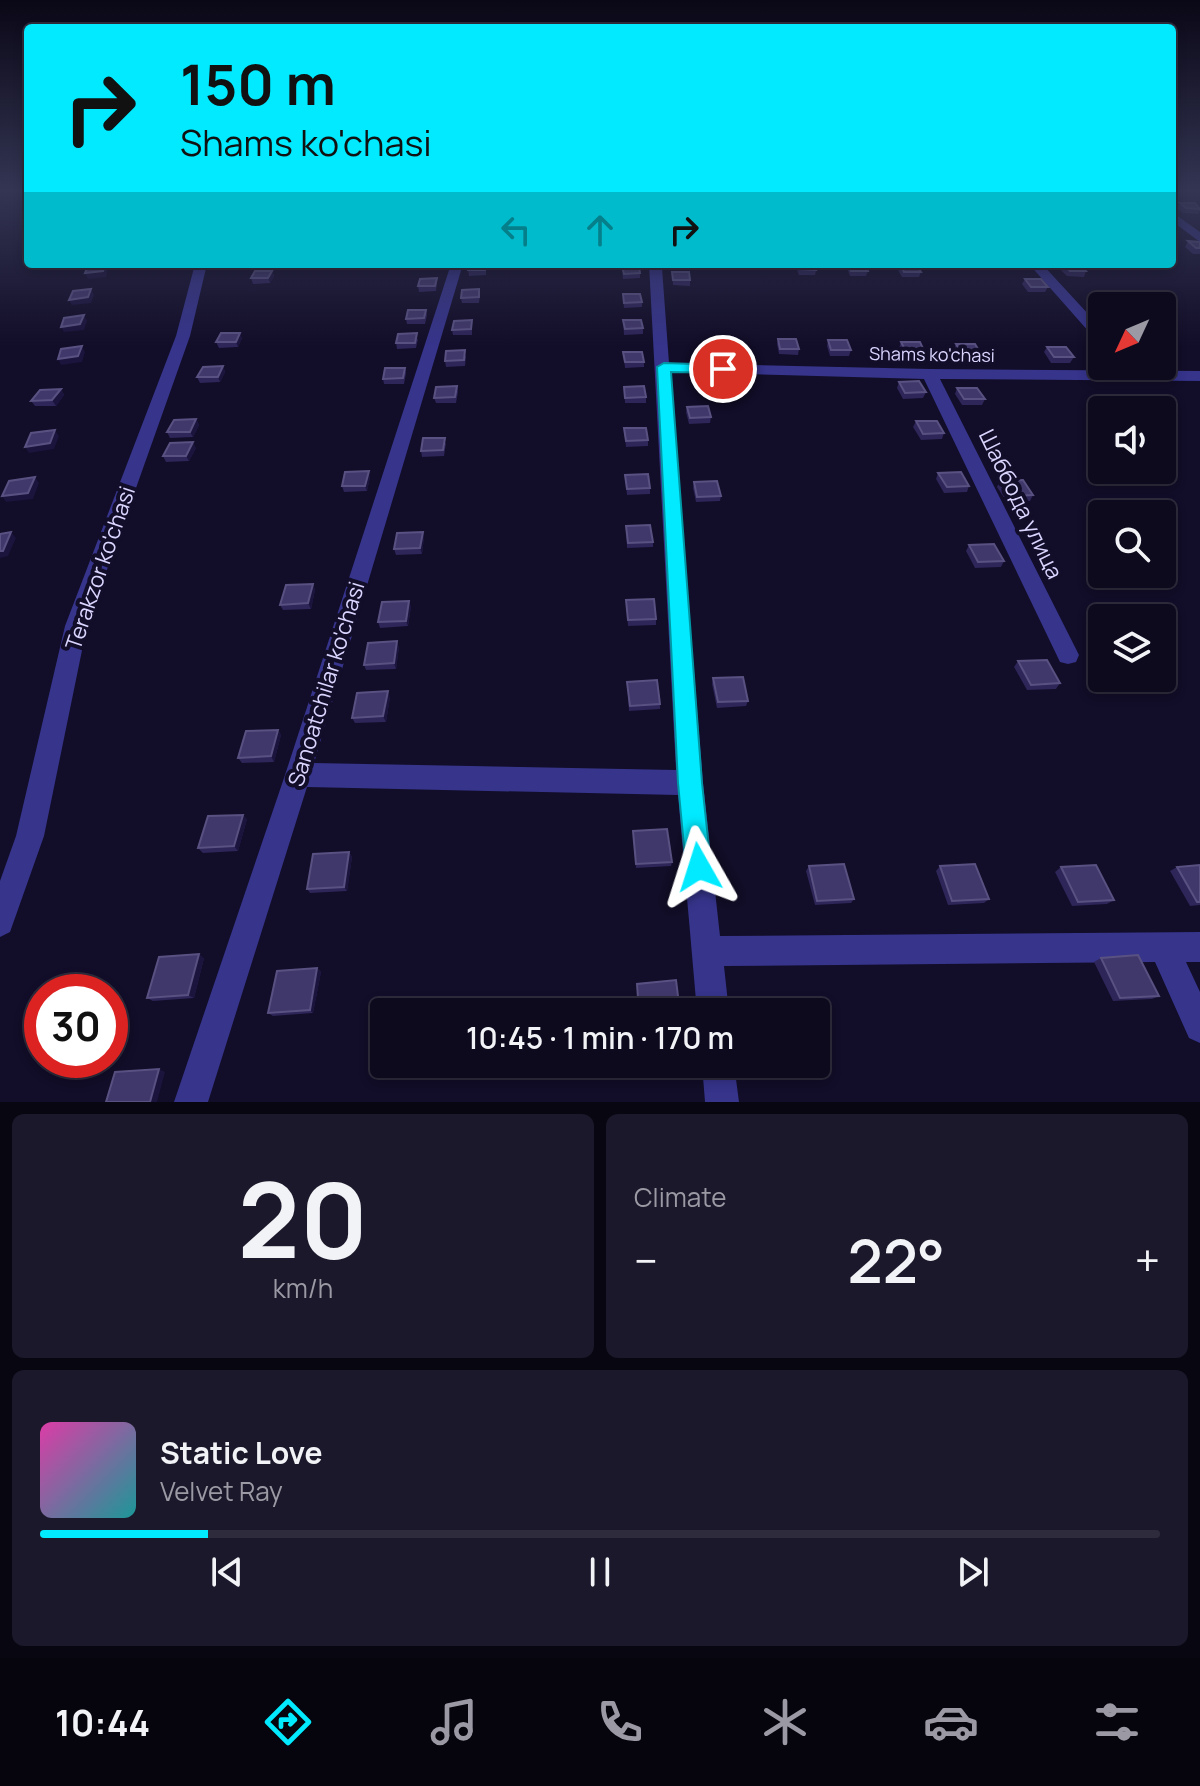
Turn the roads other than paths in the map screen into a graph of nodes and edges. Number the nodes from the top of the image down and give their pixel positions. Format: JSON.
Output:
{"nodes":[{"id":1,"x":200,"y":268,"type":"edge"},
{"id":2,"x":456,"y":268,"type":"edge"},
{"id":3,"x":655,"y":268,"type":"edge"},
{"id":4,"x":1039,"y":268,"type":"edge"},
{"id":5,"x":1088,"y":323,"type":"edge"},
{"id":6,"x":664,"y":367,"type":"junction"},
{"id":7,"x":1088,"y":372,"type":"edge"},
{"id":8,"x":930,"y":374,"type":"junction"},
{"id":9,"x":1176,"y":374,"type":"edge"},
{"id":10,"x":1200,"y":376,"type":"edge"},
{"id":11,"x":1068,"y":655,"type":"dead end"},
{"id":12,"x":298,"y":775,"type":"junction"},
{"id":13,"x":690,"y":783,"type":"junction"},
{"id":14,"x":0,"y":922,"type":"edge"},
{"id":15,"x":1163,"y":947,"type":"junction"},
{"id":16,"x":1200,"y":947,"type":"edge"},
{"id":17,"x":707,"y":951,"type":"junction"},
{"id":18,"x":712,"y":998,"type":"edge"},
{"id":19,"x":1200,"y":1027,"type":"edge"},
{"id":20,"x":719,"y":1078,"type":"edge"},
{"id":21,"x":191,"y":1102,"type":"edge"},
{"id":22,"x":722,"y":1102,"type":"edge"}],
"edges":[{"from":1,"to":14,"type":"street","name":"Terakzor ko'chasi"},
{"from":2,"to":12,"type":"street","name":"Sanoatchilar ko'chasi"},
{"from":3,"to":6,"type":"street"},
{"from":4,"to":5,"type":"street"},
{"from":6,"to":8,"type":"street","name":"Shams ko'chasi"},
{"from":6,"to":13,"type":"street"},
{"from":7,"to":8,"type":"street","name":"Shams ko'chasi"},
{"from":8,"to":11,"type":"street","name":"Шаббода улица"},
{"from":9,"to":10,"type":"street","name":"Shams ko'chasi"},
{"from":12,"to":13,"type":"street"},
{"from":12,"to":21,"type":"street","name":"Sanoatchilar ko'chasi"},
{"from":13,"to":17,"type":"street"},
{"from":15,"to":16,"type":"street"},
{"from":15,"to":17,"type":"street"},
{"from":15,"to":19,"type":"street"},
{"from":17,"to":18,"type":"street"},
{"from":20,"to":22,"type":"street"}]}
